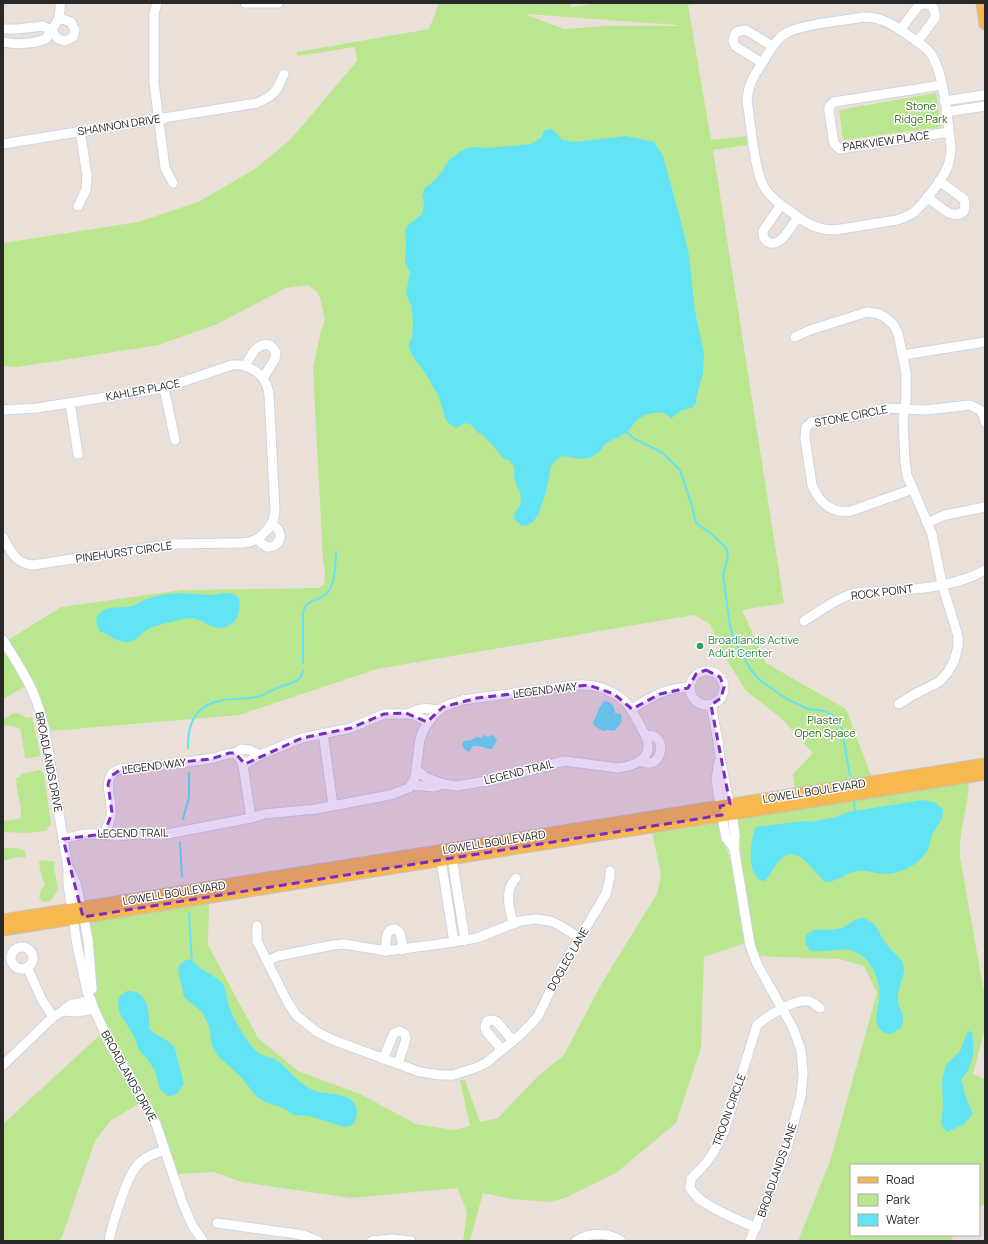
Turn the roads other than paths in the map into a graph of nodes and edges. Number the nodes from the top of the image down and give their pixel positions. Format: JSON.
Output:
{"nodes":[{"id":1,"x":60,"y":3,"type":"edge"},
{"id":2,"x":157,"y":3,"type":"edge"},
{"id":3,"x":245,"y":3,"type":"edge"},
{"id":4,"x":278,"y":3,"type":"edge"},
{"id":5,"x":982,"y":3,"type":"edge"},
{"id":6,"x":59,"y":18,"type":"junction"},
{"id":7,"x":985,"y":24,"type":"edge"},
{"id":8,"x":3,"y":28,"type":"edge"},
{"id":9,"x":51,"y":30,"type":"junction"},
{"id":10,"x":900,"y":30,"type":"junction"},
{"id":11,"x":3,"y":42,"type":"edge"},
{"id":12,"x":917,"y":42,"type":"junction"},
{"id":13,"x":772,"y":46,"type":"junction"},
{"id":14,"x":762,"y":63,"type":"junction"},
{"id":15,"x":284,"y":74,"type":"dead end"},
{"id":16,"x":942,"y":85,"type":"junction"},
{"id":17,"x":985,"y":95,"type":"edge"},
{"id":18,"x":944,"y":101,"type":"junction"},
{"id":19,"x":985,"y":106,"type":"edge"},
{"id":20,"x":946,"y":112,"type":"junction"},
{"id":21,"x":159,"y":118,"type":"junction"},
{"id":22,"x":80,"y":131,"type":"junction"},
{"id":23,"x":949,"y":132,"type":"junction"},
{"id":24,"x":3,"y":144,"type":"edge"},
{"id":25,"x":939,"y":181,"type":"junction"},
{"id":26,"x":174,"y":182,"type":"dead end"},
{"id":27,"x":927,"y":197,"type":"junction"},
{"id":28,"x":782,"y":205,"type":"junction"},
{"id":29,"x":78,"y":206,"type":"dead end"},
{"id":30,"x":798,"y":217,"type":"junction"},
{"id":31,"x":795,"y":336,"type":"dead end"},
{"id":32,"x":985,"y":342,"type":"edge"},
{"id":33,"x":903,"y":355,"type":"junction"},
{"id":34,"x":245,"y":366,"type":"junction"},
{"id":35,"x":263,"y":378,"type":"junction"},
{"id":36,"x":164,"y":388,"type":"junction"},
{"id":37,"x":70,"y":403,"type":"junction"},
{"id":38,"x":905,"y":409,"type":"junction"},
{"id":39,"x":3,"y":410,"type":"edge"},
{"id":40,"x":985,"y":422,"type":"edge"},
{"id":41,"x":175,"y":440,"type":"dead end"},
{"id":42,"x":78,"y":454,"type":"dead end"},
{"id":43,"x":913,"y":489,"type":"junction"},
{"id":44,"x":985,"y":507,"type":"edge"},
{"id":45,"x":928,"y":523,"type":"junction"},
{"id":46,"x":271,"y":525,"type":"junction"},
{"id":47,"x":3,"y":537,"type":"edge"},
{"id":48,"x":259,"y":538,"type":"junction"},
{"id":49,"x":985,"y":570,"type":"edge"},
{"id":50,"x":942,"y":584,"type":"junction"},
{"id":51,"x":804,"y":621,"type":"dead end"},
{"id":52,"x":3,"y":640,"type":"edge"},
{"id":53,"x":690,"y":688,"type":"junction"},
{"id":54,"x":899,"y":704,"type":"dead end"},
{"id":55,"x":712,"y":705,"type":"junction"},
{"id":56,"x":632,"y":709,"type":"junction"},
{"id":57,"x":439,"y":710,"type":"junction"},
{"id":58,"x":409,"y":714,"type":"junction"},
{"id":59,"x":428,"y":722,"type":"junction"},
{"id":60,"x":323,"y":733,"type":"junction"},
{"id":61,"x":646,"y":736,"type":"junction"},
{"id":62,"x":235,"y":753,"type":"junction"},
{"id":63,"x":260,"y":755,"type":"junction"},
{"id":64,"x":642,"y":760,"type":"junction"},
{"id":65,"x":985,"y":764,"type":"edge"},
{"id":66,"x":243,"y":765,"type":"junction"},
{"id":67,"x":417,"y":770,"type":"junction"},
{"id":68,"x":985,"y":774,"type":"edge"},
{"id":69,"x":443,"y":784,"type":"junction"},
{"id":70,"x":411,"y":785,"type":"junction"},
{"id":71,"x":333,"y":805,"type":"junction"},
{"id":72,"x":726,"y":810,"type":"junction"},
{"id":73,"x":251,"y":818,"type":"junction"},
{"id":74,"x":104,"y":834,"type":"junction"},
{"id":75,"x":63,"y":839,"type":"junction"},
{"id":76,"x":446,"y":855,"type":"junction"},
{"id":77,"x":610,"y":871,"type":"dead end"},
{"id":78,"x":516,"y":878,"type":"dead end"},
{"id":79,"x":77,"y":913,"type":"junction"},
{"id":80,"x":3,"y":920,"type":"edge"},
{"id":81,"x":514,"y":924,"type":"junction"},
{"id":82,"x":257,"y":926,"type":"dead end"},
{"id":83,"x":3,"y":930,"type":"edge"},
{"id":84,"x":580,"y":938,"type":"junction"},
{"id":85,"x":465,"y":940,"type":"junction"},
{"id":86,"x":454,"y":942,"type":"junction"},
{"id":87,"x":403,"y":950,"type":"junction"},
{"id":88,"x":386,"y":951,"type":"junction"},
{"id":89,"x":267,"y":961,"type":"junction"},
{"id":90,"x":27,"y":967,"type":"dead end"},
{"id":91,"x":92,"y":1004,"type":"junction"},
{"id":92,"x":820,"y":1008,"type":"dead end"},
{"id":93,"x":783,"y":1009,"type":"junction"},
{"id":94,"x":53,"y":1016,"type":"junction"},
{"id":95,"x":513,"y":1041,"type":"junction"},
{"id":96,"x":502,"y":1050,"type":"junction"},
{"id":97,"x":383,"y":1059,"type":"junction"},
{"id":98,"x":398,"y":1064,"type":"junction"},
{"id":99,"x":3,"y":1065,"type":"edge"},
{"id":100,"x":165,"y":1150,"type":"junction"},
{"id":101,"x":217,"y":1223,"type":"dead end"},
{"id":102,"x":756,"y":1228,"type":"junction"},
{"id":103,"x":411,"y":1240,"type":"edge"},
{"id":104,"x":109,"y":1241,"type":"edge"},
{"id":105,"x":203,"y":1241,"type":"edge"},
{"id":106,"x":318,"y":1241,"type":"edge"},
{"id":107,"x":372,"y":1241,"type":"edge"},
{"id":108,"x":576,"y":1241,"type":"edge"},
{"id":109,"x":621,"y":1241,"type":"edge"},
{"id":110,"x":750,"y":1241,"type":"edge"}],
"edges":[{"from":1,"to":6,"type":"street"},
{"from":2,"to":21,"type":"street"},
{"from":3,"to":4,"type":"street"},
{"from":5,"to":7,"type":"main road"},
{"from":6,"to":9,"type":"street"},
{"from":6,"to":9,"type":"street"},
{"from":8,"to":9,"type":"street"},
{"from":9,"to":11,"type":"street"},
{"from":10,"to":12,"type":"street"},
{"from":10,"to":12,"type":"street"},
{"from":10,"to":13,"type":"street"},
{"from":12,"to":16,"type":"street"},
{"from":13,"to":14,"type":"street"},
{"from":13,"to":14,"type":"street"},
{"from":14,"to":28,"type":"street"},
{"from":15,"to":21,"type":"street","name":"SHANNON DRIVE"},
{"from":16,"to":18,"type":"street"},
{"from":16,"to":23,"type":"street","name":"PARKVIEW PLACE"},
{"from":17,"to":18,"type":"street"},
{"from":18,"to":20,"type":"street"},
{"from":19,"to":20,"type":"street"},
{"from":20,"to":23,"type":"street"},
{"from":21,"to":22,"type":"street","name":"SHANNON DRIVE"},
{"from":21,"to":26,"type":"street"},
{"from":22,"to":24,"type":"street","name":"SHANNON DRIVE"},
{"from":22,"to":29,"type":"street"},
{"from":23,"to":25,"type":"street"},
{"from":25,"to":27,"type":"street"},
{"from":25,"to":27,"type":"street"},
{"from":27,"to":30,"type":"street"},
{"from":28,"to":30,"type":"street"},
{"from":28,"to":30,"type":"street"},
{"from":31,"to":33,"type":"street"},
{"from":32,"to":33,"type":"street"},
{"from":33,"to":38,"type":"street"},
{"from":34,"to":35,"type":"street"},
{"from":34,"to":35,"type":"street"},
{"from":34,"to":36,"type":"street","name":"KAHLER PLACE"},
{"from":35,"to":46,"type":"street"},
{"from":36,"to":37,"type":"street","name":"KAHLER PLACE"},
{"from":36,"to":41,"type":"street"},
{"from":37,"to":39,"type":"street","name":"KAHLER PLACE"},
{"from":37,"to":42,"type":"street"},
{"from":38,"to":40,"type":"street","name":"STONE CIRCLE"},
{"from":38,"to":43,"type":"street"},
{"from":38,"to":43,"type":"street","name":"STONE CIRCLE"},
{"from":43,"to":45,"type":"street"},
{"from":44,"to":45,"type":"street"},
{"from":45,"to":50,"type":"street"},
{"from":46,"to":48,"type":"street"},
{"from":46,"to":48,"type":"street"},
{"from":47,"to":48,"type":"street","name":"PINEHURST CIRCLE"},
{"from":49,"to":50,"type":"street","name":"ROCK POINT"},
{"from":50,"to":51,"type":"street","name":"ROCK POINT"},
{"from":50,"to":54,"type":"street"},
{"from":52,"to":75,"type":"street","name":"BROADLANDS DRIVE"},
{"from":53,"to":55,"type":"street"},
{"from":53,"to":55,"type":"street"},
{"from":53,"to":56,"type":"street"},
{"from":55,"to":72,"type":"street","name":"BROADLANDS LANE"},
{"from":56,"to":57,"type":"street","name":"LEGEND WAY"},
{"from":56,"to":61,"type":"street","name":"LEGEND TRAIL"},
{"from":57,"to":58,"type":"street","name":"LEGEND WAY"},
{"from":57,"to":59,"type":"street","name":"LEGEND WAY"},
{"from":58,"to":59,"type":"street","name":"LEGEND WAY"},
{"from":58,"to":60,"type":"street","name":"LEGEND WAY"},
{"from":59,"to":67,"type":"street","name":"LEGEND WAY"},
{"from":60,"to":63,"type":"street","name":"LEGEND WAY"},
{"from":60,"to":71,"type":"street"},
{"from":61,"to":64,"type":"street"},
{"from":61,"to":64,"type":"street","name":"LEGEND TRAIL"},
{"from":62,"to":63,"type":"street","name":"LEGEND WAY"},
{"from":62,"to":66,"type":"street"},
{"from":62,"to":74,"type":"street","name":"LEGEND WAY"},
{"from":63,"to":66,"type":"street","name":"LEGEND WAY"},
{"from":64,"to":69,"type":"street","name":"LEGEND TRAIL"},
{"from":65,"to":72,"type":"main road","name":"LOWELL BOULEVARD"},
{"from":66,"to":73,"type":"street"},
{"from":67,"to":69,"type":"street","name":"LEGEND TRAIL"},
{"from":67,"to":70,"type":"street"},
{"from":68,"to":72,"type":"main road","name":"LOWELL BOULEVARD"},
{"from":69,"to":70,"type":"street","name":"LEGEND TRAIL"},
{"from":70,"to":71,"type":"street","name":"LEGEND TRAIL"},
{"from":71,"to":73,"type":"street","name":"LEGEND TRAIL"},
{"from":72,"to":76,"type":"main road","name":"LOWELL BOULEVARD"},
{"from":72,"to":93,"type":"street","name":"BROADLANDS LANE"},
{"from":73,"to":74,"type":"street","name":"LEGEND TRAIL"},
{"from":74,"to":75,"type":"street","name":"LEGEND TRAIL"},
{"from":75,"to":79,"type":"street","name":"BROADLANDS DRIVE"},
{"from":76,"to":79,"type":"main road","name":"LOWELL BOULEVARD"},
{"from":76,"to":85,"type":"street"},
{"from":76,"to":86,"type":"street"},
{"from":77,"to":84,"type":"street","name":"DOGLEG LANE"},
{"from":78,"to":81,"type":"street"},
{"from":79,"to":80,"type":"main road","name":"LOWELL BOULEVARD"},
{"from":79,"to":83,"type":"main road","name":"LOWELL BOULEVARD"},
{"from":79,"to":91,"type":"street","name":"BROADLANDS DRIVE"},
{"from":81,"to":84,"type":"street"},
{"from":81,"to":85,"type":"street"},
{"from":82,"to":89,"type":"street","name":"DOGLEG LANE"},
{"from":84,"to":95,"type":"street","name":"DOGLEG LANE"},
{"from":85,"to":86,"type":"street"},
{"from":86,"to":87,"type":"street"},
{"from":87,"to":88,"type":"street"},
{"from":87,"to":88,"type":"street"},
{"from":88,"to":89,"type":"street"},
{"from":89,"to":97,"type":"street","name":"DOGLEG LANE"},
{"from":90,"to":94,"type":"street"},
{"from":91,"to":94,"type":"street"},
{"from":91,"to":100,"type":"street","name":"BROADLANDS DRIVE"},
{"from":92,"to":93,"type":"street","name":"TROON CIRCLE"},
{"from":93,"to":102,"type":"street","name":"BROADLANDS LANE"},
{"from":93,"to":102,"type":"street","name":"TROON CIRCLE"},
{"from":94,"to":99,"type":"street"},
{"from":95,"to":96,"type":"street","name":"DOGLEG LANE"},
{"from":95,"to":96,"type":"street"},
{"from":96,"to":98,"type":"street","name":"DOGLEG LANE"},
{"from":97,"to":98,"type":"street","name":"DOGLEG LANE"},
{"from":97,"to":98,"type":"street"},
{"from":100,"to":104,"type":"street"},
{"from":100,"to":105,"type":"street","name":"BROADLANDS DRIVE"},
{"from":101,"to":106,"type":"street"},
{"from":102,"to":110,"type":"street","name":"BROADLANDS LANE"},
{"from":103,"to":107,"type":"street"},
{"from":108,"to":109,"type":"street"}]}
